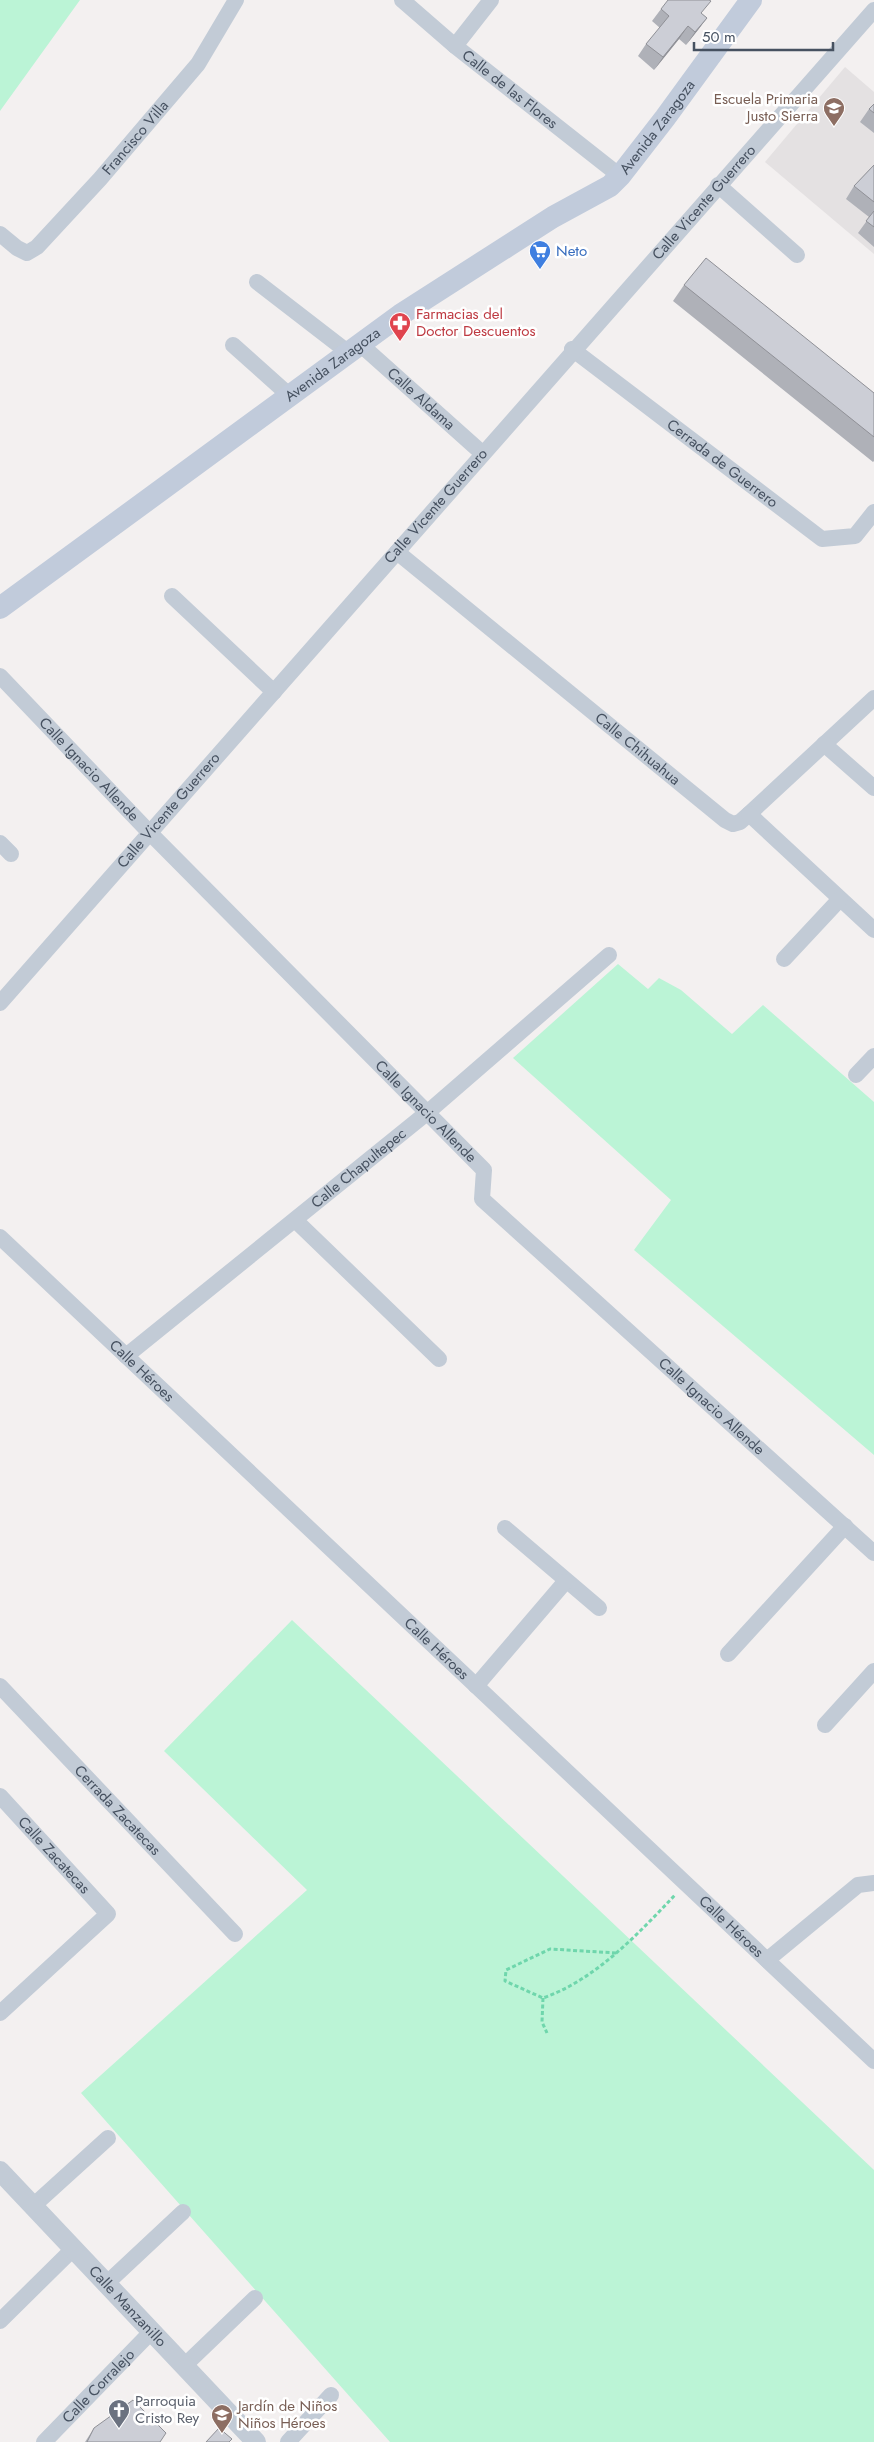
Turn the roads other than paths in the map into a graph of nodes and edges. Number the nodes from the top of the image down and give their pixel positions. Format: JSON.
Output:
{"nodes":[{"id":1,"x":236,"y":0,"type":"edge"},
{"id":2,"x":402,"y":0,"type":"edge"},
{"id":3,"x":491,"y":0,"type":"edge"},
{"id":4,"x":751,"y":0,"type":"edge"},
{"id":5,"x":874,"y":11,"type":"edge"},
{"id":6,"x":455,"y":46,"type":"junction"},
{"id":7,"x":620,"y":176,"type":"junction"},
{"id":8,"x":718,"y":185,"type":"junction"},
{"id":9,"x":0,"y":234,"type":"edge"},
{"id":10,"x":798,"y":254,"type":"dead end"},
{"id":11,"x":258,"y":282,"type":"dead end"},
{"id":12,"x":233,"y":345,"type":"dead end"},
{"id":13,"x":354,"y":349,"type":"junction"},
{"id":14,"x":572,"y":349,"type":"junction"},
{"id":15,"x":290,"y":396,"type":"junction"},
{"id":16,"x":482,"y":453,"type":"junction"},
{"id":17,"x":874,"y":512,"type":"edge"},
{"id":18,"x":397,"y":552,"type":"junction"},
{"id":19,"x":172,"y":596,"type":"dead end"},
{"id":20,"x":0,"y":608,"type":"edge"},
{"id":21,"x":0,"y":676,"type":"edge"},
{"id":22,"x":274,"y":692,"type":"junction"},
{"id":23,"x":874,"y":698,"type":"edge"},
{"id":24,"x":824,"y":744,"type":"junction"},
{"id":25,"x":874,"y":788,"type":"edge"},
{"id":26,"x":749,"y":814,"type":"junction"},
{"id":27,"x":149,"y":832,"type":"junction"},
{"id":28,"x":840,"y":898,"type":"junction"},
{"id":29,"x":874,"y":930,"type":"edge"},
{"id":30,"x":609,"y":955,"type":"dead end"},
{"id":31,"x":784,"y":959,"type":"dead end"},
{"id":32,"x":0,"y":1003,"type":"edge"},
{"id":33,"x":874,"y":1056,"type":"edge"},
{"id":34,"x":856,"y":1075,"type":"dead end"},
{"id":35,"x":428,"y":1112,"type":"junction"},
{"id":36,"x":295,"y":1220,"type":"junction"},
{"id":37,"x":0,"y":1237,"type":"edge"},
{"id":38,"x":126,"y":1356,"type":"junction"},
{"id":39,"x":439,"y":1359,"type":"dead end"},
{"id":40,"x":845,"y":1526,"type":"junction"},
{"id":41,"x":505,"y":1528,"type":"dead end"},
{"id":42,"x":874,"y":1553,"type":"edge"},
{"id":43,"x":566,"y":1582,"type":"junction"},
{"id":44,"x":598,"y":1608,"type":"dead end"},
{"id":45,"x":728,"y":1654,"type":"dead end"},
{"id":46,"x":874,"y":1671,"type":"edge"},
{"id":47,"x":0,"y":1686,"type":"edge"},
{"id":48,"x":476,"y":1686,"type":"junction"},
{"id":49,"x":825,"y":1725,"type":"dead end"},
{"id":50,"x":0,"y":1796,"type":"edge"},
{"id":51,"x":874,"y":1883,"type":"edge"},
{"id":52,"x":235,"y":1934,"type":"dead end"},
{"id":53,"x":767,"y":1960,"type":"junction"},
{"id":54,"x":0,"y":2013,"type":"edge"},
{"id":55,"x":874,"y":2061,"type":"edge"},
{"id":56,"x":108,"y":2138,"type":"dead end"},
{"id":57,"x":0,"y":2171,"type":"edge"},
{"id":58,"x":33,"y":2206,"type":"junction"},
{"id":59,"x":183,"y":2212,"type":"dead end"},
{"id":60,"x":73,"y":2249,"type":"junction"},
{"id":61,"x":106,"y":2284,"type":"junction"},
{"id":62,"x":255,"y":2298,"type":"dead end"},
{"id":63,"x":0,"y":2321,"type":"edge"},
{"id":64,"x":152,"y":2332,"type":"junction"},
{"id":65,"x":184,"y":2366,"type":"junction"},
{"id":66,"x":331,"y":2395,"type":"dead end"},
{"id":67,"x":44,"y":2442,"type":"edge"},
{"id":68,"x":256,"y":2442,"type":"edge"},
{"id":69,"x":288,"y":2442,"type":"edge"}],
"edges":[{"from":1,"to":9,"type":"street","name":"Francisco Villa"},
{"from":2,"to":6,"type":"street","name":"Calle de las Flores"},
{"from":3,"to":6,"type":"street"},
{"from":4,"to":7,"type":"main road","name":"Avenida Zaragoza"},
{"from":5,"to":8,"type":"street","name":"Calle Vicente Guerrero"},
{"from":6,"to":7,"type":"street","name":"Calle de las Flores"},
{"from":7,"to":13,"type":"main road","name":"Avenida Zaragoza"},
{"from":8,"to":10,"type":"street"},
{"from":8,"to":14,"type":"street","name":"Calle Vicente Guerrero"},
{"from":11,"to":13,"type":"street","name":"Calle Aldama"},
{"from":12,"to":15,"type":"street"},
{"from":13,"to":15,"type":"main road","name":"Avenida Zaragoza"},
{"from":13,"to":16,"type":"street","name":"Calle Aldama"},
{"from":14,"to":16,"type":"street","name":"Calle Vicente Guerrero"},
{"from":14,"to":17,"type":"street","name":"Cerrada de Guerrero"},
{"from":15,"to":20,"type":"main road","name":"Avenida Zaragoza"},
{"from":16,"to":18,"type":"street","name":"Calle Vicente Guerrero"},
{"from":18,"to":22,"type":"street","name":"Calle Vicente Guerrero"},
{"from":18,"to":26,"type":"street","name":"Calle Chihuahua"},
{"from":19,"to":22,"type":"street"},
{"from":21,"to":27,"type":"street","name":"Calle Ignacio Allende"},
{"from":22,"to":27,"type":"street","name":"Calle Vicente Guerrero"},
{"from":23,"to":24,"type":"street"},
{"from":24,"to":25,"type":"street"},
{"from":24,"to":26,"type":"street"},
{"from":26,"to":28,"type":"street"},
{"from":27,"to":32,"type":"street","name":"Calle Vicente Guerrero"},
{"from":27,"to":35,"type":"street","name":"Calle Ignacio Allende"},
{"from":28,"to":29,"type":"street"},
{"from":28,"to":31,"type":"street"},
{"from":30,"to":35,"type":"street","name":"Calle Chapultepec"},
{"from":33,"to":34,"type":"street"},
{"from":35,"to":36,"type":"street","name":"Calle Chapultepec"},
{"from":35,"to":40,"type":"street","name":"Calle Ignacio Allende"},
{"from":36,"to":38,"type":"street","name":"Calle Chapultepec"},
{"from":36,"to":39,"type":"street"},
{"from":37,"to":38,"type":"street","name":"Calle Héroes"},
{"from":38,"to":48,"type":"street","name":"Calle Héroes"},
{"from":40,"to":42,"type":"street","name":"Calle Ignacio Allende"},
{"from":40,"to":45,"type":"street"},
{"from":41,"to":43,"type":"street"},
{"from":43,"to":44,"type":"street"},
{"from":43,"to":48,"type":"street"},
{"from":46,"to":49,"type":"street"},
{"from":47,"to":52,"type":"street","name":"Cerrada Zacatecas"},
{"from":48,"to":53,"type":"street","name":"Calle Héroes"},
{"from":50,"to":54,"type":"street","name":"Calle Zacatecas"},
{"from":51,"to":53,"type":"street"},
{"from":53,"to":55,"type":"street","name":"Calle Héroes"},
{"from":56,"to":58,"type":"street"},
{"from":57,"to":58,"type":"street","name":"Calle Manzanillo"},
{"from":58,"to":60,"type":"street","name":"Calle Manzanillo"},
{"from":59,"to":61,"type":"street"},
{"from":60,"to":61,"type":"street","name":"Calle Manzanillo"},
{"from":60,"to":63,"type":"street"},
{"from":61,"to":64,"type":"street","name":"Calle Manzanillo"},
{"from":62,"to":65,"type":"street"},
{"from":64,"to":65,"type":"street","name":"Calle Manzanillo"},
{"from":64,"to":67,"type":"street","name":"Calle Corralejo"},
{"from":65,"to":68,"type":"street","name":"Calle Manzanillo"},
{"from":66,"to":69,"type":"street"}]}
